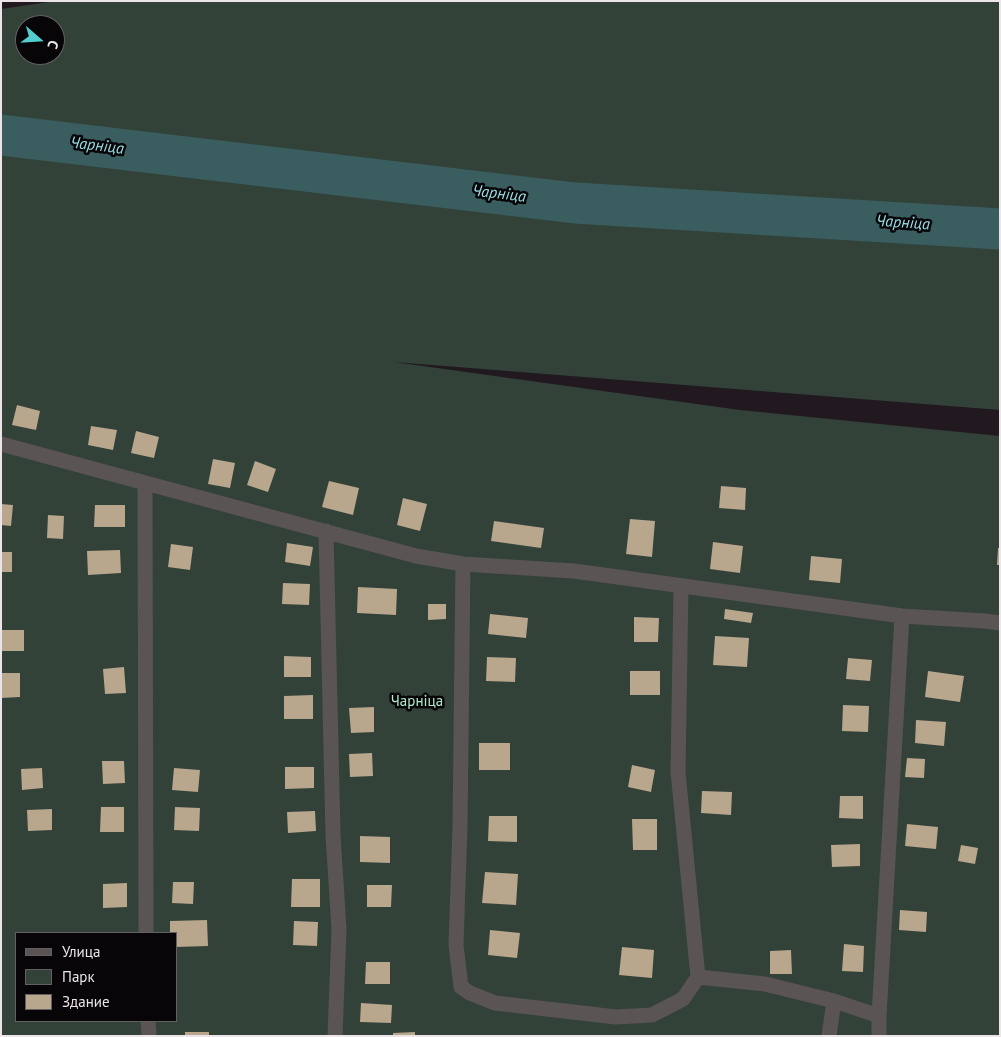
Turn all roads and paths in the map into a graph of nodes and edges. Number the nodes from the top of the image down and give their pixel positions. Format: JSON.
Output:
{"nodes":[{"id":1,"x":1,"y":444,"type":"edge"},
{"id":2,"x":145,"y":484,"type":"junction"},
{"id":3,"x":326,"y":531,"type":"junction"},
{"id":4,"x":463,"y":564,"type":"junction"},
{"id":5,"x":681,"y":586,"type":"junction"},
{"id":6,"x":902,"y":616,"type":"junction"},
{"id":7,"x":1000,"y":623,"type":"edge"},
{"id":8,"x":146,"y":932,"type":"edge"},
{"id":9,"x":698,"y":977,"type":"junction"},
{"id":10,"x":834,"y":1001,"type":"junction"},
{"id":11,"x":879,"y":1016,"type":"junction"},
{"id":12,"x":148,"y":1022,"type":"edge"},
{"id":13,"x":148,"y":1036,"type":"edge"},
{"id":14,"x":335,"y":1036,"type":"edge"},
{"id":15,"x":830,"y":1036,"type":"edge"},
{"id":16,"x":880,"y":1036,"type":"edge"}],
"edges":[{"from":1,"to":2,"type":"street"},
{"from":2,"to":3,"type":"street"},
{"from":2,"to":8,"type":"street"},
{"from":3,"to":4,"type":"street"},
{"from":3,"to":14,"type":"street"},
{"from":4,"to":5,"type":"street"},
{"from":4,"to":9,"type":"street"},
{"from":5,"to":6,"type":"street"},
{"from":5,"to":9,"type":"street"},
{"from":6,"to":7,"type":"street"},
{"from":6,"to":11,"type":"street"},
{"from":9,"to":10,"type":"street"},
{"from":10,"to":11,"type":"street"},
{"from":10,"to":15,"type":"street"},
{"from":11,"to":16,"type":"street"},
{"from":12,"to":13,"type":"street"}]}
